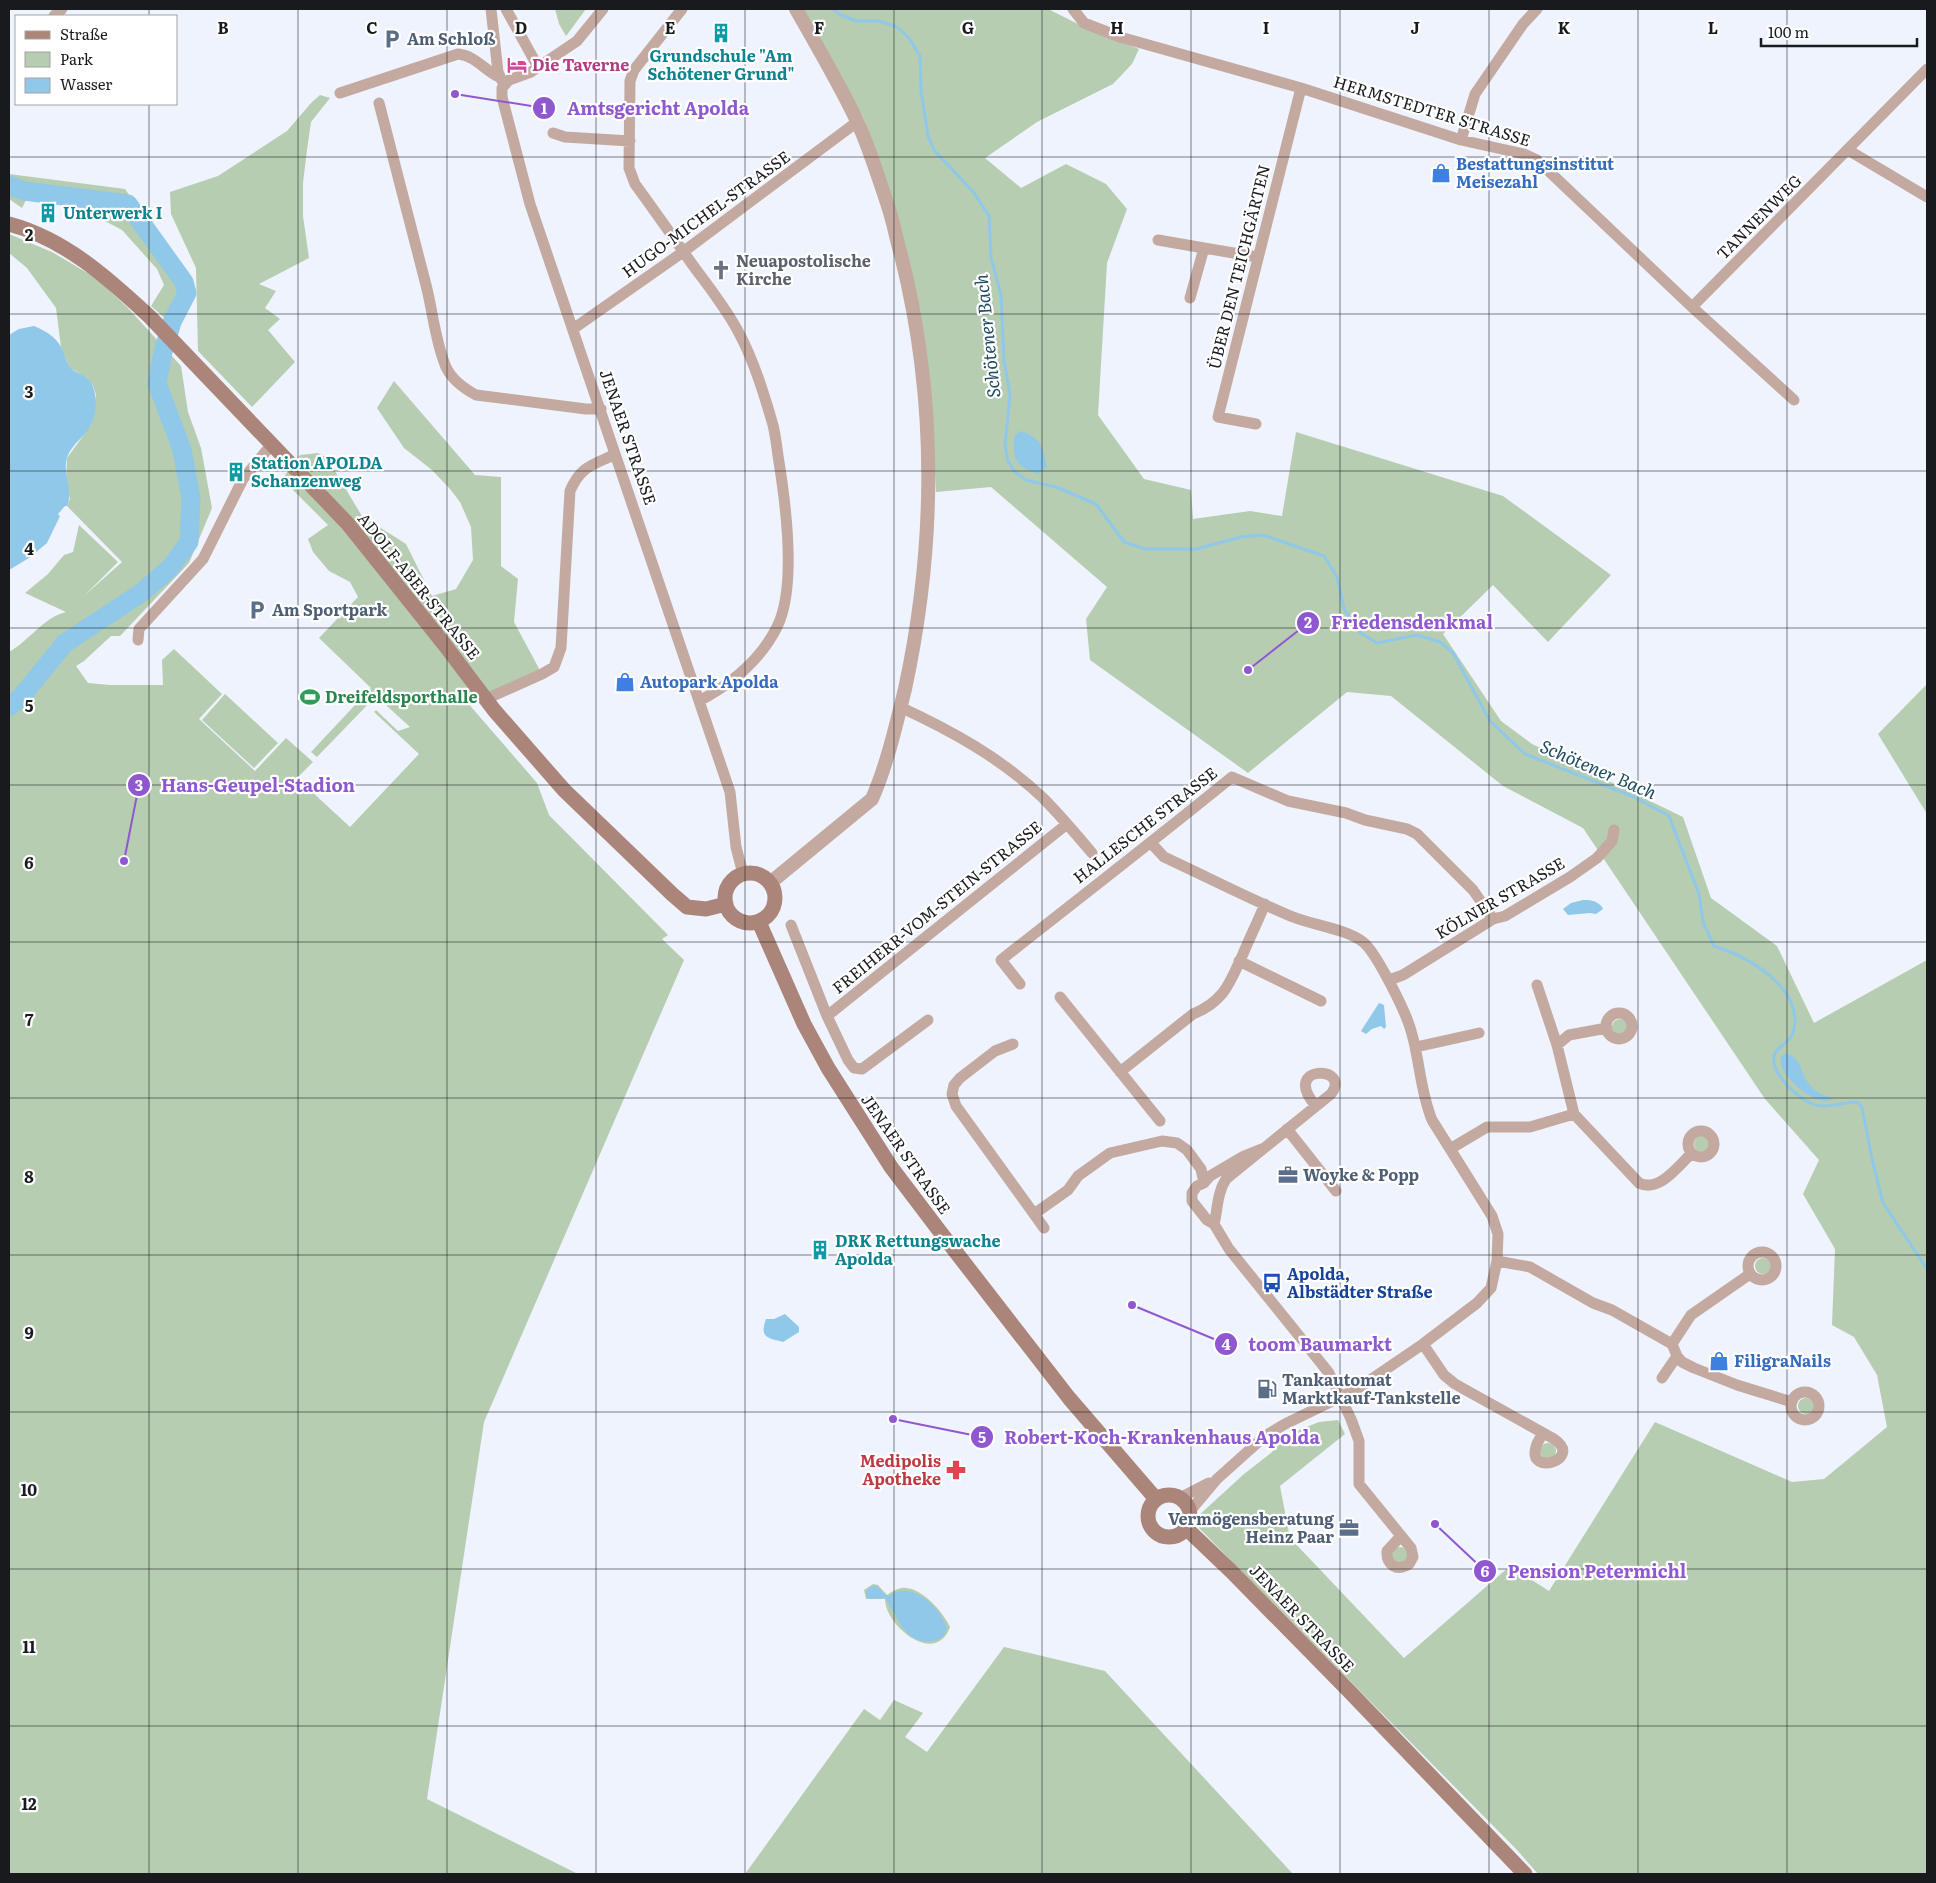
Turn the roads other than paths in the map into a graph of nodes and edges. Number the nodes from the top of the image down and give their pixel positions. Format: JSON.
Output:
{"nodes":[{"id":1,"x":491,"y":9,"type":"edge"},
{"id":2,"x":506,"y":9,"type":"edge"},
{"id":3,"x":603,"y":9,"type":"edge"},
{"id":4,"x":682,"y":9,"type":"edge"},
{"id":5,"x":796,"y":9,"type":"edge"},
{"id":6,"x":1073,"y":9,"type":"edge"},
{"id":7,"x":1537,"y":9,"type":"edge"},
{"id":8,"x":538,"y":67,"type":"junction"},
{"id":9,"x":1927,"y":70,"type":"edge"},
{"id":10,"x":500,"y":76,"type":"junction"},
{"id":11,"x":1301,"y":88,"type":"junction"},
{"id":12,"x":340,"y":93,"type":"dead end"},
{"id":13,"x":379,"y":103,"type":"dead end"},
{"id":14,"x":857,"y":122,"type":"junction"},
{"id":15,"x":553,"y":133,"type":"dead end"},
{"id":16,"x":630,"y":140,"type":"junction"},
{"id":17,"x":1461,"y":140,"type":"junction"},
{"id":18,"x":1848,"y":150,"type":"junction"},
{"id":19,"x":1927,"y":197,"type":"edge"},
{"id":20,"x":9,"y":224,"type":"edge"},
{"id":21,"x":1158,"y":240,"type":"dead end"},
{"id":22,"x":1204,"y":248,"type":"junction"},
{"id":23,"x":683,"y":252,"type":"junction"},
{"id":24,"x":1257,"y":257,"type":"junction"},
{"id":25,"x":1190,"y":298,"type":"dead end"},
{"id":26,"x":1692,"y":307,"type":"junction"},
{"id":27,"x":573,"y":329,"type":"junction"},
{"id":28,"x":1794,"y":400,"type":"dead end"},
{"id":29,"x":601,"y":409,"type":"junction"},
{"id":30,"x":1256,"y":424,"type":"dead end"},
{"id":31,"x":272,"y":444,"type":"junction"},
{"id":32,"x":614,"y":455,"type":"junction"},
{"id":33,"x":138,"y":640,"type":"dead end"},
{"id":34,"x":486,"y":699,"type":"junction"},
{"id":35,"x":699,"y":700,"type":"junction"},
{"id":36,"x":900,"y":708,"type":"junction"},
{"id":37,"x":1067,"y":824,"type":"junction"},
{"id":38,"x":1614,"y":830,"type":"dead end"},
{"id":39,"x":1151,"y":843,"type":"junction"},
{"id":40,"x":1092,"y":853,"type":"dead end"},
{"id":41,"x":743,"y":874,"type":"junction"},
{"id":42,"x":770,"y":883,"type":"junction"},
{"id":43,"x":726,"y":904,"type":"junction"},
{"id":44,"x":1265,"y":904,"type":"junction"},
{"id":45,"x":1493,"y":919,"type":"junction"},
{"id":46,"x":759,"y":922,"type":"junction"},
{"id":47,"x":791,"y":925,"type":"dead end"},
{"id":48,"x":1240,"y":961,"type":"junction"},
{"id":49,"x":1389,"y":980,"type":"junction"},
{"id":50,"x":1020,"y":984,"type":"dead end"},
{"id":51,"x":1537,"y":985,"type":"dead end"},
{"id":52,"x":1060,"y":997,"type":"dead end"},
{"id":53,"x":1321,"y":1001,"type":"dead end"},
{"id":54,"x":827,"y":1016,"type":"junction"},
{"id":55,"x":928,"y":1020,"type":"dead end"},
{"id":56,"x":1607,"y":1028,"type":"dead end"},
{"id":57,"x":1478,"y":1033,"type":"dead end"},
{"id":58,"x":1013,"y":1044,"type":"dead end"},
{"id":59,"x":1557,"y":1045,"type":"junction"},
{"id":60,"x":1416,"y":1046,"type":"junction"},
{"id":61,"x":1120,"y":1072,"type":"junction"},
{"id":62,"x":1316,"y":1106,"type":"dead end"},
{"id":63,"x":1574,"y":1114,"type":"junction"},
{"id":64,"x":1160,"y":1121,"type":"dead end"},
{"id":65,"x":1287,"y":1129,"type":"junction"},
{"id":66,"x":1264,"y":1148,"type":"junction"},
{"id":67,"x":1450,"y":1149,"type":"junction"},
{"id":68,"x":1691,"y":1154,"type":"dead end"},
{"id":69,"x":1204,"y":1183,"type":"junction"},
{"id":70,"x":1336,"y":1191,"type":"dead end"},
{"id":71,"x":1219,"y":1192,"type":"junction"},
{"id":72,"x":1034,"y":1214,"type":"junction"},
{"id":73,"x":1214,"y":1224,"type":"junction"},
{"id":74,"x":1044,"y":1228,"type":"dead end"},
{"id":75,"x":1497,"y":1261,"type":"junction"},
{"id":76,"x":1750,"y":1274,"type":"dead end"},
{"id":77,"x":1424,"y":1344,"type":"junction"},
{"id":78,"x":1672,"y":1344,"type":"junction"},
{"id":79,"x":1677,"y":1356,"type":"junction"},
{"id":80,"x":1662,"y":1378,"type":"dead end"},
{"id":81,"x":1340,"y":1398,"type":"junction"},
{"id":82,"x":1792,"y":1402,"type":"dead end"},
{"id":83,"x":1544,"y":1433,"type":"dead end"},
{"id":84,"x":1217,"y":1479,"type":"junction"},
{"id":85,"x":1180,"y":1498,"type":"junction"},
{"id":86,"x":1156,"y":1500,"type":"junction"},
{"id":87,"x":1190,"y":1510,"type":"junction"},
{"id":88,"x":1187,"y":1529,"type":"junction"},
{"id":89,"x":1401,"y":1536,"type":"dead end"},
{"id":90,"x":1525,"y":1874,"type":"edge"}],
"edges":[{"from":1,"to":10,"type":"street","name":"JENAER STRASSE"},
{"from":2,"to":8,"type":"street"},
{"from":3,"to":8,"type":"street"},
{"from":4,"to":16,"type":"street"},
{"from":5,"to":14,"type":"street"},
{"from":6,"to":11,"type":"street","name":"HERMSTEDTER STRASSE"},
{"from":7,"to":17,"type":"street"},
{"from":8,"to":10,"type":"street"},
{"from":9,"to":18,"type":"street","name":"TANNENWEG"},
{"from":10,"to":12,"type":"street"},
{"from":10,"to":27,"type":"street","name":"JENAER STRASSE"},
{"from":11,"to":17,"type":"street","name":"HERMSTEDTER STRASSE"},
{"from":11,"to":24,"type":"street","name":"ÜBER DEN TEICHGÄRTEN"},
{"from":13,"to":29,"type":"street"},
{"from":14,"to":23,"type":"street","name":"HUGO-MICHEL-STRASSE"},
{"from":14,"to":36,"type":"street"},
{"from":15,"to":16,"type":"street"},
{"from":16,"to":23,"type":"street"},
{"from":17,"to":26,"type":"street","name":"HERMSTEDTER STRASSE"},
{"from":18,"to":19,"type":"street"},
{"from":18,"to":26,"type":"street","name":"TANNENWEG"},
{"from":20,"to":31,"type":"main road","name":"ADOLF-ABER-STRASSE"},
{"from":21,"to":22,"type":"street"},
{"from":22,"to":24,"type":"street"},
{"from":22,"to":25,"type":"street"},
{"from":23,"to":27,"type":"street","name":"HUGO-MICHEL-STRASSE"},
{"from":23,"to":35,"type":"street"},
{"from":24,"to":30,"type":"street","name":"ÜBER DEN TEICHGÄRTEN"},
{"from":26,"to":28,"type":"street","name":"HERMSTEDTER STRASSE"},
{"from":27,"to":29,"type":"street","name":"JENAER STRASSE"},
{"from":29,"to":32,"type":"street","name":"JENAER STRASSE"},
{"from":31,"to":33,"type":"street"},
{"from":31,"to":34,"type":"main road","name":"ADOLF-ABER-STRASSE"},
{"from":32,"to":34,"type":"street"},
{"from":32,"to":35,"type":"street","name":"JENAER STRASSE"},
{"from":34,"to":43,"type":"main road","name":"ADOLF-ABER-STRASSE"},
{"from":35,"to":41,"type":"street","name":"JENAER STRASSE"},
{"from":36,"to":37,"type":"street","name":"FREIHERR-VOM-STEIN-STRASSE"},
{"from":36,"to":42,"type":"street"},
{"from":37,"to":40,"type":"street","name":"FREIHERR-VOM-STEIN-STRASSE"},
{"from":37,"to":54,"type":"street","name":"FREIHERR-VOM-STEIN-STRASSE"},
{"from":38,"to":45,"type":"street","name":"KÖLNER STRASSE"},
{"from":39,"to":44,"type":"street"},
{"from":39,"to":45,"type":"street","name":"HALLESCHE STRASSE"},
{"from":39,"to":50,"type":"street","name":"HALLESCHE STRASSE"},
{"from":41,"to":42,"type":"main road"},
{"from":41,"to":43,"type":"main road"},
{"from":42,"to":46,"type":"main road"},
{"from":43,"to":46,"type":"main road"},
{"from":44,"to":48,"type":"street"},
{"from":44,"to":49,"type":"street"},
{"from":45,"to":49,"type":"street","name":"KÖLNER STRASSE"},
{"from":46,"to":86,"type":"main road","name":"JENAER STRASSE"},
{"from":47,"to":54,"type":"street","name":"FREIHERR-VOM-STEIN-STRASSE"},
{"from":48,"to":53,"type":"street"},
{"from":48,"to":61,"type":"street"},
{"from":49,"to":60,"type":"street"},
{"from":51,"to":59,"type":"street"},
{"from":52,"to":61,"type":"street"},
{"from":54,"to":55,"type":"street","name":"FREIHERR-VOM-STEIN-STRASSE"},
{"from":56,"to":59,"type":"street"},
{"from":57,"to":60,"type":"street"},
{"from":58,"to":72,"type":"street"},
{"from":59,"to":63,"type":"street"},
{"from":60,"to":67,"type":"street"},
{"from":61,"to":64,"type":"street"},
{"from":62,"to":65,"type":"street"},
{"from":63,"to":67,"type":"street"},
{"from":63,"to":68,"type":"street"},
{"from":65,"to":66,"type":"street"},
{"from":65,"to":70,"type":"street"},
{"from":66,"to":69,"type":"street"},
{"from":66,"to":71,"type":"street"},
{"from":67,"to":75,"type":"street"},
{"from":69,"to":71,"type":"street"},
{"from":69,"to":72,"type":"street"},
{"from":69,"to":73,"type":"street"},
{"from":71,"to":73,"type":"street"},
{"from":72,"to":74,"type":"street"},
{"from":73,"to":81,"type":"street"},
{"from":75,"to":77,"type":"street"},
{"from":75,"to":78,"type":"street"},
{"from":76,"to":78,"type":"street"},
{"from":77,"to":81,"type":"street"},
{"from":77,"to":83,"type":"street"},
{"from":78,"to":79,"type":"street"},
{"from":79,"to":80,"type":"street"},
{"from":79,"to":82,"type":"street"},
{"from":81,"to":84,"type":"street"},
{"from":81,"to":89,"type":"street"},
{"from":84,"to":85,"type":"street"},
{"from":84,"to":87,"type":"street"},
{"from":85,"to":86,"type":"main road"},
{"from":85,"to":87,"type":"main road"},
{"from":86,"to":88,"type":"main road"},
{"from":87,"to":88,"type":"main road"},
{"from":88,"to":90,"type":"main road","name":"JENAER STRASSE"}]}
